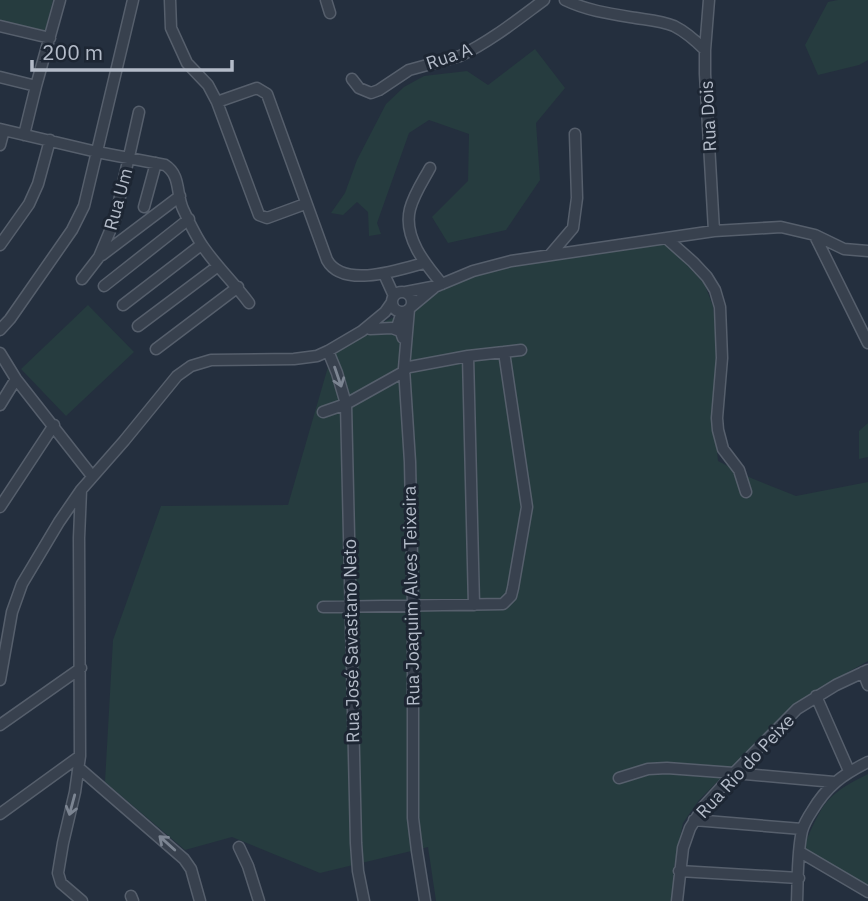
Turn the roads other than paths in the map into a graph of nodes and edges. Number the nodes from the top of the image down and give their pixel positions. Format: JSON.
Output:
{"nodes":[{"id":1,"x":60,"y":0,"type":"edge"},
{"id":2,"x":133,"y":0,"type":"edge"},
{"id":3,"x":170,"y":0,"type":"edge"},
{"id":4,"x":326,"y":0,"type":"edge"},
{"id":5,"x":544,"y":0,"type":"edge"},
{"id":6,"x":565,"y":0,"type":"edge"},
{"id":7,"x":709,"y":0,"type":"edge"},
{"id":8,"x":330,"y":13,"type":"dead end"},
{"id":9,"x":0,"y":26,"type":"edge"},
{"id":10,"x":50,"y":38,"type":"junction"},
{"id":11,"x":705,"y":50,"type":"junction"},
{"id":12,"x":0,"y":77,"type":"edge"},
{"id":13,"x":352,"y":79,"type":"dead end"},
{"id":14,"x":36,"y":86,"type":"junction"},
{"id":15,"x":216,"y":102,"type":"junction"},
{"id":16,"x":139,"y":112,"type":"dead end"},
{"id":17,"x":2,"y":130,"type":"edge"},
{"id":18,"x":575,"y":134,"type":"dead end"},
{"id":19,"x":24,"y":135,"type":"junction"},
{"id":20,"x":50,"y":141,"type":"junction"},
{"id":21,"x":0,"y":145,"type":"edge"},
{"id":22,"x":97,"y":152,"type":"junction"},
{"id":23,"x":129,"y":158,"type":"junction"},
{"id":24,"x":156,"y":163,"type":"junction"},
{"id":25,"x":429,"y":168,"type":"dead end"},
{"id":26,"x":180,"y":196,"type":"junction"},
{"id":27,"x":306,"y":204,"type":"junction"},
{"id":28,"x":144,"y":206,"type":"dead end"},
{"id":29,"x":189,"y":219,"type":"junction"},
{"id":30,"x":714,"y":231,"type":"junction"},
{"id":31,"x":815,"y":235,"type":"junction"},
{"id":32,"x":666,"y":238,"type":"junction"},
{"id":33,"x":0,"y":245,"type":"edge"},
{"id":34,"x":201,"y":245,"type":"junction"},
{"id":35,"x":868,"y":251,"type":"edge"},
{"id":36,"x":550,"y":255,"type":"junction"},
{"id":37,"x":99,"y":257,"type":"junction"},
{"id":38,"x":424,"y":263,"type":"junction"},
{"id":39,"x":218,"y":266,"type":"junction"},
{"id":40,"x":387,"y":274,"type":"junction"},
{"id":41,"x":82,"y":279,"type":"dead end"},
{"id":42,"x":439,"y":285,"type":"junction"},
{"id":43,"x":104,"y":286,"type":"dead end"},
{"id":44,"x":238,"y":287,"type":"junction"},
{"id":45,"x":399,"y":296,"type":"junction"},
{"id":46,"x":249,"y":303,"type":"dead end"},
{"id":47,"x":123,"y":305,"type":"dead end"},
{"id":48,"x":405,"y":310,"type":"junction"},
{"id":49,"x":10,"y":319,"type":"junction"},
{"id":50,"x":138,"y":326,"type":"dead end"},
{"id":51,"x":0,"y":330,"type":"edge"},
{"id":52,"x":366,"y":330,"type":"junction"},
{"id":53,"x":400,"y":331,"type":"junction"},
{"id":54,"x":0,"y":341,"type":"edge"},
{"id":55,"x":405,"y":342,"type":"junction"},
{"id":56,"x":868,"y":343,"type":"edge"},
{"id":57,"x":156,"y":349,"type":"dead end"},
{"id":58,"x":521,"y":349,"type":"dead end"},
{"id":59,"x":328,"y":352,"type":"junction"},
{"id":60,"x":504,"y":352,"type":"junction"},
{"id":61,"x":0,"y":353,"type":"edge"},
{"id":62,"x":468,"y":356,"type":"junction"},
{"id":63,"x":4,"y":365,"type":"edge"},
{"id":64,"x":404,"y":370,"type":"junction"},
{"id":65,"x":16,"y":379,"type":"junction"},
{"id":66,"x":346,"y":404,"type":"junction"},
{"id":67,"x":0,"y":405,"type":"edge"},
{"id":68,"x":323,"y":412,"type":"dead end"},
{"id":69,"x":54,"y":425,"type":"junction"},
{"id":70,"x":92,"y":475,"type":"junction"},
{"id":71,"x":81,"y":490,"type":"junction"},
{"id":72,"x":746,"y":492,"type":"dead end"},
{"id":73,"x":0,"y":508,"type":"edge"},
{"id":74,"x":62,"y":517,"type":"junction"},
{"id":75,"x":80,"y":520,"type":"junction"},
{"id":76,"x":79,"y":538,"type":"junction"},
{"id":77,"x":474,"y":605,"type":"junction"},
{"id":78,"x":412,"y":606,"type":"junction"},
{"id":79,"x":323,"y":607,"type":"dead end"},
{"id":80,"x":350,"y":607,"type":"junction"},
{"id":81,"x":81,"y":668,"type":"junction"},
{"id":82,"x":866,"y":671,"type":"edge"},
{"id":83,"x":0,"y":680,"type":"edge"},
{"id":84,"x":868,"y":685,"type":"edge"},
{"id":85,"x":816,"y":696,"type":"junction"},
{"id":86,"x":0,"y":725,"type":"edge"},
{"id":87,"x":80,"y":756,"type":"junction"},
{"id":88,"x":868,"y":762,"type":"edge"},
{"id":89,"x":79,"y":768,"type":"junction"},
{"id":90,"x":849,"y":771,"type":"junction"},
{"id":91,"x":734,"y":773,"type":"junction"},
{"id":92,"x":619,"y":778,"type":"dead end"},
{"id":93,"x":834,"y":782,"type":"junction"},
{"id":94,"x":0,"y":814,"type":"edge"},
{"id":95,"x":694,"y":821,"type":"junction"},
{"id":96,"x":803,"y":829,"type":"junction"},
{"id":97,"x":239,"y":847,"type":"dead end"},
{"id":98,"x":800,"y":852,"type":"junction"},
{"id":99,"x":679,"y":871,"type":"junction"},
{"id":100,"x":799,"y":878,"type":"junction"},
{"id":101,"x":868,"y":892,"type":"edge"},
{"id":102,"x":82,"y":901,"type":"edge"},
{"id":103,"x":200,"y":901,"type":"edge"},
{"id":104,"x":259,"y":901,"type":"edge"},
{"id":105,"x":364,"y":901,"type":"edge"},
{"id":106,"x":425,"y":901,"type":"edge"},
{"id":107,"x":677,"y":901,"type":"edge"},
{"id":108,"x":797,"y":901,"type":"edge"}],
"edges":[{"from":1,"to":10,"type":"street"},
{"from":2,"to":22,"type":"street"},
{"from":3,"to":15,"type":"street"},
{"from":4,"to":8,"type":"street"},
{"from":5,"to":13,"type":"street","name":"Rua A"},
{"from":6,"to":11,"type":"street"},
{"from":7,"to":11,"type":"street","name":"Rua Dois"},
{"from":9,"to":10,"type":"street"},
{"from":10,"to":14,"type":"street"},
{"from":11,"to":30,"type":"street","name":"Rua Dois"},
{"from":12,"to":14,"type":"street"},
{"from":14,"to":19,"type":"street"},
{"from":15,"to":27,"type":"street"},
{"from":15,"to":27,"type":"street"},
{"from":16,"to":23,"type":"street","name":"Rua Um"},
{"from":17,"to":19,"type":"street"},
{"from":17,"to":21,"type":"street"},
{"from":18,"to":36,"type":"street"},
{"from":19,"to":20,"type":"street"},
{"from":20,"to":22,"type":"street"},
{"from":20,"to":33,"type":"street"},
{"from":22,"to":23,"type":"street"},
{"from":22,"to":49,"type":"street"},
{"from":23,"to":24,"type":"street"},
{"from":23,"to":37,"type":"street","name":"Rua Um"},
{"from":24,"to":26,"type":"street"},
{"from":24,"to":28,"type":"street"},
{"from":25,"to":38,"type":"street"},
{"from":26,"to":29,"type":"street"},
{"from":26,"to":37,"type":"street"},
{"from":27,"to":40,"type":"street"},
{"from":29,"to":34,"type":"street"},
{"from":29,"to":43,"type":"street"},
{"from":30,"to":31,"type":"street"},
{"from":30,"to":32,"type":"street"},
{"from":31,"to":35,"type":"street"},
{"from":31,"to":56,"type":"street"},
{"from":32,"to":36,"type":"street"},
{"from":32,"to":72,"type":"street"},
{"from":34,"to":39,"type":"street"},
{"from":34,"to":47,"type":"street"},
{"from":36,"to":42,"type":"street"},
{"from":37,"to":41,"type":"street","name":"Rua Um"},
{"from":38,"to":40,"type":"street"},
{"from":38,"to":42,"type":"street"},
{"from":39,"to":44,"type":"street"},
{"from":39,"to":50,"type":"street"},
{"from":40,"to":45,"type":"street"},
{"from":42,"to":45,"type":"street"},
{"from":42,"to":48,"type":"street"},
{"from":44,"to":46,"type":"street"},
{"from":44,"to":57,"type":"street"},
{"from":45,"to":48,"type":"street"},
{"from":45,"to":48,"type":"street"},
{"from":45,"to":52,"type":"street"},
{"from":48,"to":52,"type":"street"},
{"from":48,"to":53,"type":"street"},
{"from":48,"to":55,"type":"street","name":"Rua Joaquim Alves Teixeira"},
{"from":49,"to":51,"type":"street"},
{"from":49,"to":54,"type":"street"},
{"from":52,"to":53,"type":"street"},
{"from":52,"to":59,"type":"street"},
{"from":53,"to":55,"type":"street"},
{"from":55,"to":64,"type":"street","name":"Rua Joaquim Alves Teixeira"},
{"from":58,"to":60,"type":"street"},
{"from":59,"to":66,"type":"street","name":"Rua José Savastano Neto","one_way":true},
{"from":59,"to":70,"type":"street"},
{"from":60,"to":62,"type":"street"},
{"from":60,"to":77,"type":"street"},
{"from":61,"to":63,"type":"street"},
{"from":62,"to":64,"type":"street"},
{"from":62,"to":77,"type":"street"},
{"from":63,"to":65,"type":"street"},
{"from":64,"to":66,"type":"street"},
{"from":64,"to":78,"type":"street","name":"Rua Joaquim Alves Teixeira"},
{"from":65,"to":67,"type":"street"},
{"from":65,"to":69,"type":"street"},
{"from":66,"to":68,"type":"street"},
{"from":66,"to":80,"type":"street","name":"Rua José Savastano Neto"},
{"from":69,"to":70,"type":"street"},
{"from":69,"to":73,"type":"street"},
{"from":70,"to":71,"type":"street"},
{"from":71,"to":74,"type":"street"},
{"from":71,"to":75,"type":"street"},
{"from":74,"to":75,"type":"street"},
{"from":74,"to":76,"type":"street"},
{"from":74,"to":83,"type":"street"},
{"from":75,"to":76,"type":"street"},
{"from":76,"to":81,"type":"street"},
{"from":77,"to":78,"type":"street"},
{"from":78,"to":80,"type":"street"},
{"from":78,"to":106,"type":"street","name":"Rua Joaquim Alves Teixeira"},
{"from":79,"to":80,"type":"street"},
{"from":80,"to":105,"type":"street","name":"Rua José Savastano Neto"},
{"from":81,"to":86,"type":"street"},
{"from":81,"to":87,"type":"street"},
{"from":82,"to":84,"type":"street"},
{"from":82,"to":85,"type":"street","name":"Rua Rio do Peixe"},
{"from":85,"to":90,"type":"street"},
{"from":85,"to":91,"type":"street","name":"Rua Rio do Peixe"},
{"from":87,"to":89,"type":"street"},
{"from":87,"to":94,"type":"street"},
{"from":88,"to":90,"type":"street"},
{"from":89,"to":102,"type":"street","one_way":true},
{"from":103,"to":89,"type":"street","one_way":true},
{"from":90,"to":93,"type":"street"},
{"from":91,"to":92,"type":"street"},
{"from":91,"to":93,"type":"street"},
{"from":91,"to":95,"type":"street","name":"Rua Rio do Peixe"},
{"from":93,"to":96,"type":"street"},
{"from":95,"to":96,"type":"street"},
{"from":95,"to":99,"type":"street","name":"Rua Rio do Peixe"},
{"from":96,"to":98,"type":"street"},
{"from":97,"to":104,"type":"street"},
{"from":98,"to":100,"type":"street"},
{"from":98,"to":101,"type":"street"},
{"from":99,"to":100,"type":"street"},
{"from":99,"to":107,"type":"street","name":"Rua Rio do Peixe"},
{"from":100,"to":108,"type":"street"}]}
